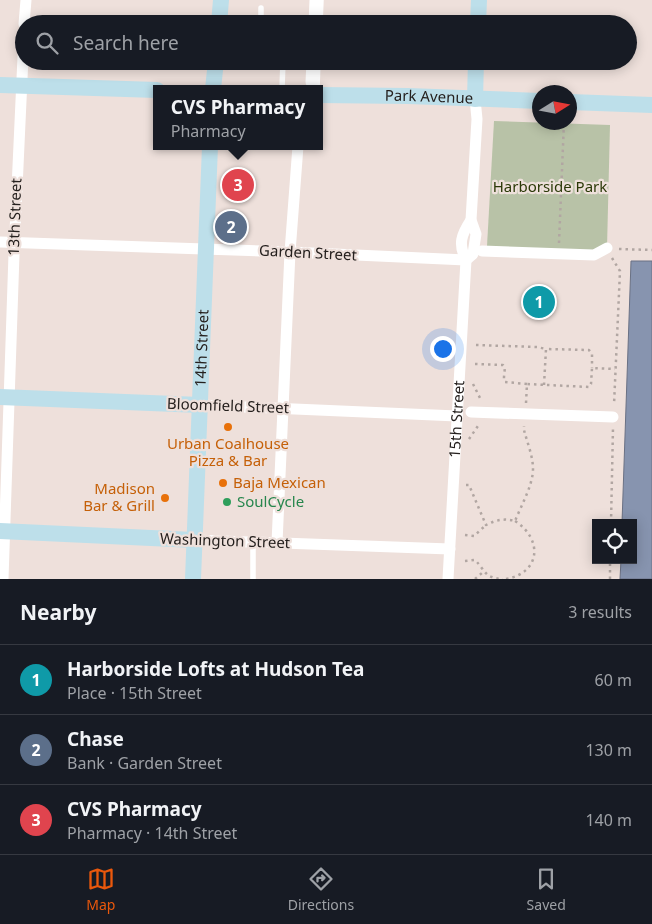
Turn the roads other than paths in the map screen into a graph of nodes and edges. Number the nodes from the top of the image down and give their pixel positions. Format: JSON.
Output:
{"nodes":[{"id":1,"x":26,"y":0,"type":"edge"},
{"id":2,"x":221,"y":0,"type":"edge"},
{"id":3,"x":315,"y":0,"type":"edge"},
{"id":4,"x":321,"y":0,"type":"edge"},
{"id":5,"x":479,"y":0,"type":"edge"},
{"id":6,"x":261,"y":8,"type":"dead end"},
{"id":7,"x":25,"y":15,"type":"edge"},
{"id":8,"x":220,"y":15,"type":"edge"},
{"id":9,"x":261,"y":15,"type":"edge"},
{"id":10,"x":315,"y":15,"type":"edge"},
{"id":11,"x":320,"y":15,"type":"edge"},
{"id":12,"x":478,"y":15,"type":"edge"},
{"id":13,"x":22,"y":70,"type":"edge"},
{"id":14,"x":215,"y":70,"type":"edge"},
{"id":15,"x":283,"y":70,"type":"edge"},
{"id":16,"x":313,"y":70,"type":"edge"},
{"id":17,"x":317,"y":70,"type":"edge"},
{"id":18,"x":476,"y":70,"type":"edge"},
{"id":19,"x":0,"y":85,"type":"edge"},
{"id":20,"x":214,"y":85,"type":"edge"},
{"id":21,"x":282,"y":85,"type":"edge"},
{"id":22,"x":315,"y":85,"type":"edge"},
{"id":23,"x":316,"y":85,"type":"edge"},
{"id":24,"x":21,"y":86,"type":"junction"},
{"id":25,"x":153,"y":90,"type":"edge"},
{"id":26,"x":323,"y":90,"type":"edge"},
{"id":27,"x":475,"y":99,"type":"junction"},
{"id":28,"x":532,"y":101,"type":"edge"},
{"id":29,"x":577,"y":102,"type":"edge"},
{"id":30,"x":652,"y":105,"type":"edge"},
{"id":31,"x":210,"y":150,"type":"edge"},
{"id":32,"x":298,"y":150,"type":"edge"},
{"id":33,"x":0,"y":242,"type":"edge"},
{"id":34,"x":14,"y":242,"type":"junction"},
{"id":35,"x":206,"y":248,"type":"junction"},
{"id":36,"x":607,"y":248,"type":"road end"},
{"id":37,"x":482,"y":251,"type":"dead end"},
{"id":38,"x":290,"y":252,"type":"junction"},
{"id":39,"x":466,"y":260,"type":"junction"},
{"id":40,"x":4,"y":397,"type":"edge"},
{"id":41,"x":200,"y":405,"type":"junction"},
{"id":42,"x":283,"y":408,"type":"junction"},
{"id":43,"x":471,"y":412,"type":"dead end"},
{"id":44,"x":457,"y":416,"type":"junction"},
{"id":45,"x":613,"y":417,"type":"road end"},
{"id":46,"x":2,"y":531,"type":"edge"},
{"id":47,"x":194,"y":540,"type":"junction"},
{"id":48,"x":253,"y":542,"type":"junction"},
{"id":49,"x":277,"y":543,"type":"junction"},
{"id":50,"x":450,"y":549,"type":"junction"},
{"id":51,"x":3,"y":579,"type":"edge"},
{"id":52,"x":193,"y":579,"type":"edge"},
{"id":53,"x":252,"y":579,"type":"edge"},
{"id":54,"x":448,"y":579,"type":"edge"}],
"edges":[{"from":1,"to":7,"type":"street"},
{"from":2,"to":8,"type":"main road"},
{"from":3,"to":10,"type":"street"},
{"from":4,"to":11,"type":"lane"},
{"from":5,"to":12,"type":"main road"},
{"from":6,"to":9,"type":"lane"},
{"from":13,"to":24,"type":"street","name":"13th Street"},
{"from":14,"to":20,"type":"main road"},
{"from":15,"to":21,"type":"lane"},
{"from":16,"to":22,"type":"street"},
{"from":17,"to":23,"type":"lane"},
{"from":18,"to":27,"type":"main road","name":"15th Street"},
{"from":19,"to":24,"type":"main road"},
{"from":24,"to":25,"type":"main road"},
{"from":24,"to":34,"type":"street","name":"13th Street"},
{"from":26,"to":27,"type":"main road","name":"Park Avenue"},
{"from":27,"to":28,"type":"main road","name":"Park Avenue"},
{"from":27,"to":39,"type":"street","name":"15th Street"},
{"from":29,"to":30,"type":"main road"},
{"from":31,"to":35,"type":"main road","name":"14th Street"},
{"from":32,"to":38,"type":"street"},
{"from":33,"to":34,"type":"street","name":"Garden Street"},
{"from":34,"to":35,"type":"street","name":"Garden Street"},
{"from":34,"to":40,"type":"street","name":"13th Street"},
{"from":35,"to":38,"type":"street","name":"Garden Street"},
{"from":35,"to":41,"type":"main road","name":"14th Street"},
{"from":36,"to":37,"type":"street"},
{"from":38,"to":39,"type":"street","name":"Garden Street"},
{"from":38,"to":42,"type":"street"},
{"from":39,"to":44,"type":"street","name":"15th Street"},
{"from":40,"to":41,"type":"main road","name":"Bloomfield Street"},
{"from":40,"to":46,"type":"street","name":"13th Street"},
{"from":41,"to":42,"type":"street","name":"Bloomfield Street"},
{"from":41,"to":47,"type":"main road","name":"14th Street"},
{"from":42,"to":44,"type":"street","name":"Bloomfield Street"},
{"from":42,"to":49,"type":"street"},
{"from":43,"to":45,"type":"street"},
{"from":44,"to":50,"type":"street","name":"15th Street"},
{"from":46,"to":47,"type":"main road","name":"Washington Street"},
{"from":46,"to":51,"type":"street","name":"13th Street"},
{"from":47,"to":48,"type":"street","name":"Washington Street"},
{"from":47,"to":52,"type":"main road","name":"14th Street"},
{"from":48,"to":49,"type":"street","name":"Washington Street"},
{"from":48,"to":53,"type":"lane"},
{"from":49,"to":50,"type":"street","name":"Washington Street"},
{"from":50,"to":54,"type":"street","name":"15th Street"}]}
